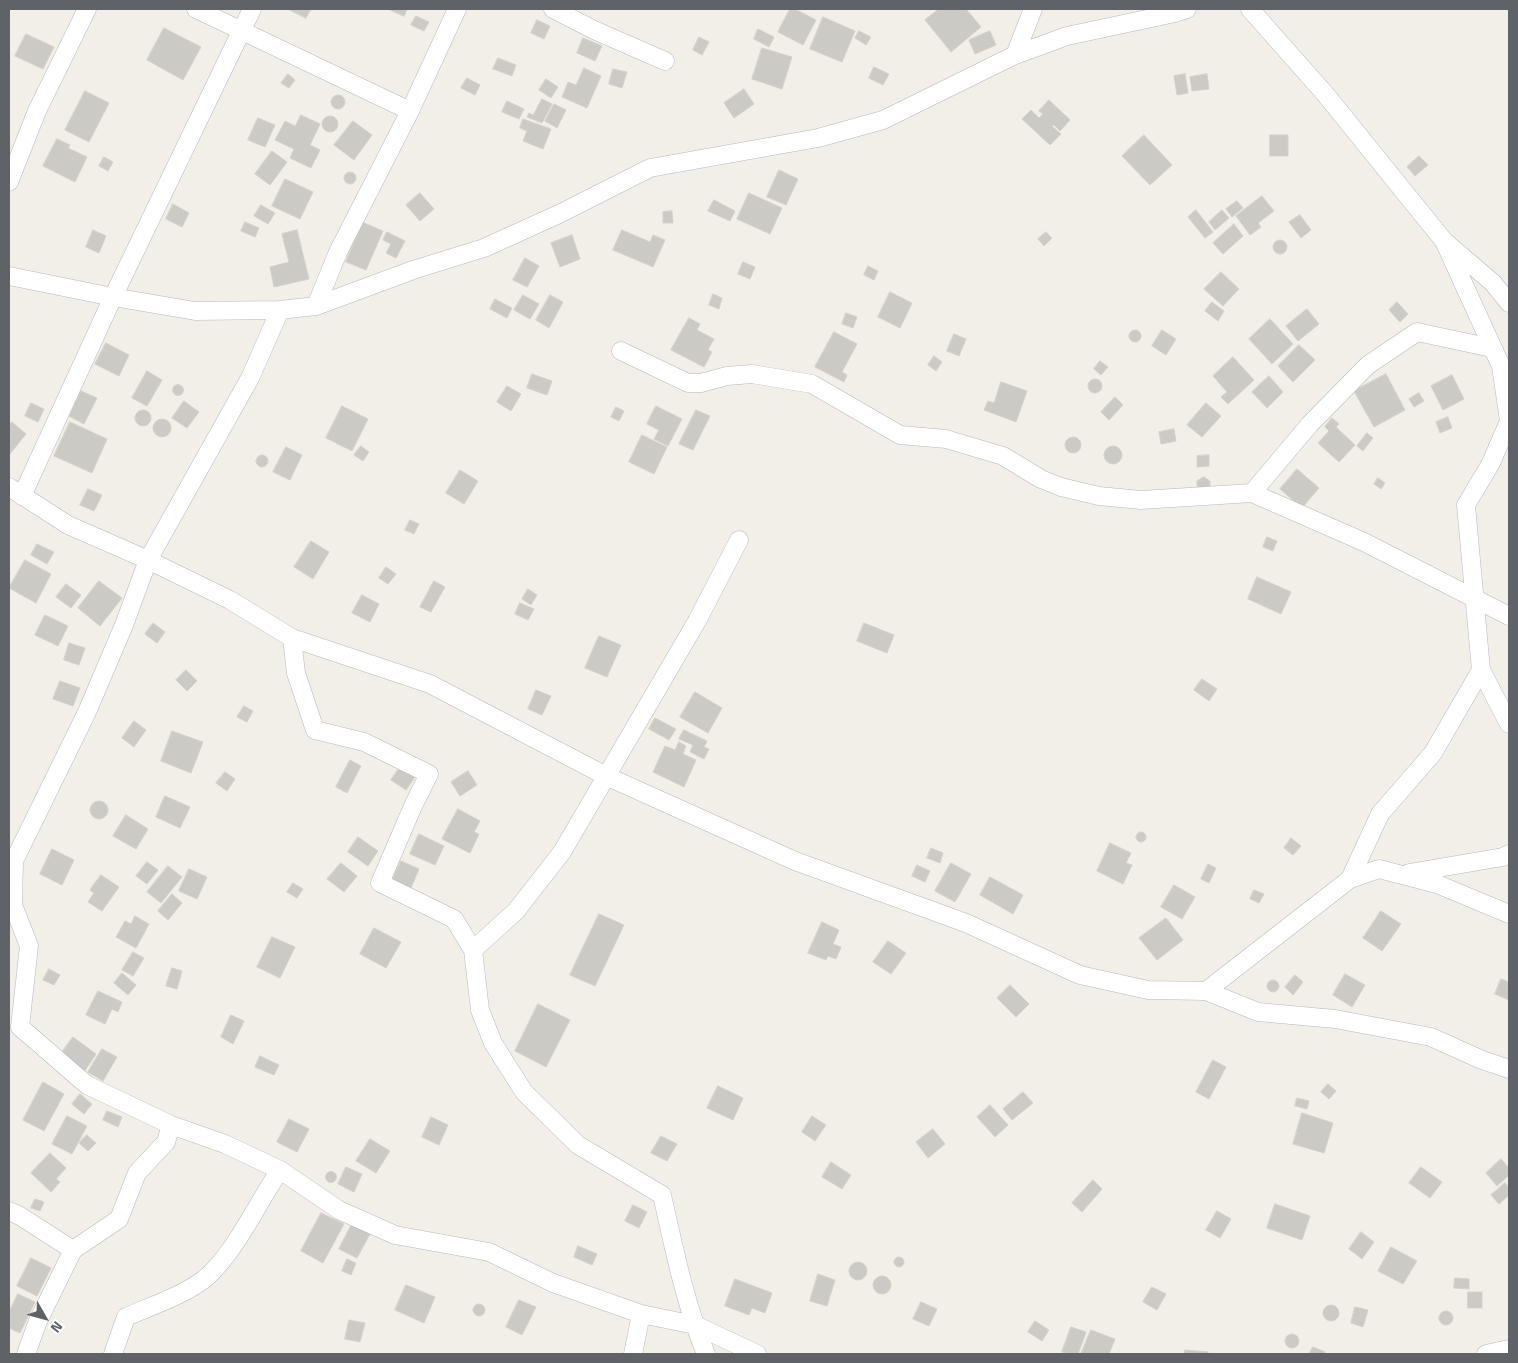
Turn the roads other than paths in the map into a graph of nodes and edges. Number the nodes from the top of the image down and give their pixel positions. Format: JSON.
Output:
{"nodes":[{"id":1,"x":87,"y":9,"type":"edge"},
{"id":2,"x":196,"y":9,"type":"edge"},
{"id":3,"x":252,"y":9,"type":"edge"},
{"id":4,"x":457,"y":9,"type":"edge"},
{"id":5,"x":553,"y":9,"type":"edge"},
{"id":6,"x":1033,"y":9,"type":"edge"},
{"id":7,"x":1250,"y":9,"type":"edge"},
{"id":8,"x":1178,"y":10,"type":"edge"},
{"id":9,"x":241,"y":30,"type":"junction"},
{"id":10,"x":1015,"y":55,"type":"junction"},
{"id":11,"x":665,"y":61,"type":"dead end"},
{"id":12,"x":410,"y":110,"type":"junction"},
{"id":13,"x":9,"y":182,"type":"edge"},
{"id":14,"x":1444,"y":241,"type":"junction"},
{"id":15,"x":9,"y":276,"type":"edge"},
{"id":16,"x":113,"y":297,"type":"junction"},
{"id":17,"x":1509,"y":303,"type":"edge"},
{"id":18,"x":316,"y":306,"type":"junction"},
{"id":19,"x":280,"y":310,"type":"junction"},
{"id":20,"x":1492,"y":348,"type":"junction"},
{"id":21,"x":621,"y":351,"type":"dead end"},
{"id":22,"x":16,"y":492,"type":"edge"},
{"id":23,"x":1252,"y":493,"type":"junction"},
{"id":24,"x":739,"y":540,"type":"dead end"},
{"id":25,"x":148,"y":560,"type":"junction"},
{"id":26,"x":1474,"y":598,"type":"junction"},
{"id":27,"x":1509,"y":616,"type":"edge"},
{"id":28,"x":292,"y":638,"type":"junction"},
{"id":29,"x":1481,"y":670,"type":"junction"},
{"id":30,"x":1509,"y":724,"type":"edge"},
{"id":31,"x":606,"y":776,"type":"junction"},
{"id":32,"x":1509,"y":854,"type":"edge"},
{"id":33,"x":1401,"y":874,"type":"junction"},
{"id":34,"x":1350,"y":879,"type":"junction"},
{"id":35,"x":11,"y":907,"type":"edge"},
{"id":36,"x":1509,"y":914,"type":"edge"},
{"id":37,"x":473,"y":950,"type":"junction"},
{"id":38,"x":1206,"y":991,"type":"junction"},
{"id":39,"x":1509,"y":1069,"type":"edge"},
{"id":40,"x":171,"y":1125,"type":"junction"},
{"id":41,"x":280,"y":1170,"type":"junction"},
{"id":42,"x":9,"y":1211,"type":"edge"},
{"id":43,"x":73,"y":1250,"type":"junction"},
{"id":44,"x":641,"y":1314,"type":"junction"},
{"id":45,"x":695,"y":1325,"type":"junction"},
{"id":46,"x":1509,"y":1349,"type":"edge"},
{"id":47,"x":26,"y":1354,"type":"edge"},
{"id":48,"x":113,"y":1354,"type":"edge"},
{"id":49,"x":633,"y":1354,"type":"edge"},
{"id":50,"x":706,"y":1354,"type":"edge"},
{"id":51,"x":757,"y":1354,"type":"edge"},
{"id":52,"x":1486,"y":1354,"type":"edge"}],
"edges":[{"from":1,"to":13,"type":"street"},
{"from":2,"to":9,"type":"street"},
{"from":3,"to":9,"type":"street"},
{"from":4,"to":12,"type":"street"},
{"from":5,"to":11,"type":"street"},
{"from":6,"to":10,"type":"street"},
{"from":7,"to":14,"type":"street"},
{"from":8,"to":10,"type":"street"},
{"from":9,"to":12,"type":"street"},
{"from":9,"to":16,"type":"street"},
{"from":10,"to":18,"type":"street"},
{"from":12,"to":18,"type":"street"},
{"from":14,"to":17,"type":"street"},
{"from":14,"to":20,"type":"street"},
{"from":15,"to":16,"type":"street"},
{"from":16,"to":19,"type":"street"},
{"from":16,"to":22,"type":"street"},
{"from":18,"to":19,"type":"street"},
{"from":19,"to":25,"type":"street"},
{"from":20,"to":23,"type":"street"},
{"from":20,"to":26,"type":"street"},
{"from":21,"to":23,"type":"street"},
{"from":22,"to":25,"type":"street"},
{"from":23,"to":26,"type":"street"},
{"from":24,"to":31,"type":"street"},
{"from":25,"to":28,"type":"street"},
{"from":25,"to":35,"type":"street"},
{"from":26,"to":27,"type":"street"},
{"from":26,"to":29,"type":"street"},
{"from":28,"to":31,"type":"street"},
{"from":28,"to":37,"type":"street"},
{"from":29,"to":30,"type":"street"},
{"from":29,"to":34,"type":"street"},
{"from":31,"to":37,"type":"street"},
{"from":31,"to":38,"type":"street"},
{"from":32,"to":33,"type":"street"},
{"from":33,"to":34,"type":"street"},
{"from":33,"to":36,"type":"street"},
{"from":34,"to":38,"type":"street"},
{"from":35,"to":40,"type":"street"},
{"from":37,"to":45,"type":"street"},
{"from":38,"to":39,"type":"street"},
{"from":40,"to":41,"type":"street"},
{"from":40,"to":43,"type":"street"},
{"from":41,"to":44,"type":"street"},
{"from":41,"to":48,"type":"street"},
{"from":42,"to":43,"type":"street"},
{"from":43,"to":47,"type":"street"},
{"from":44,"to":45,"type":"street"},
{"from":44,"to":49,"type":"street"},
{"from":45,"to":50,"type":"street"},
{"from":45,"to":51,"type":"street"},
{"from":46,"to":52,"type":"street"}]}
